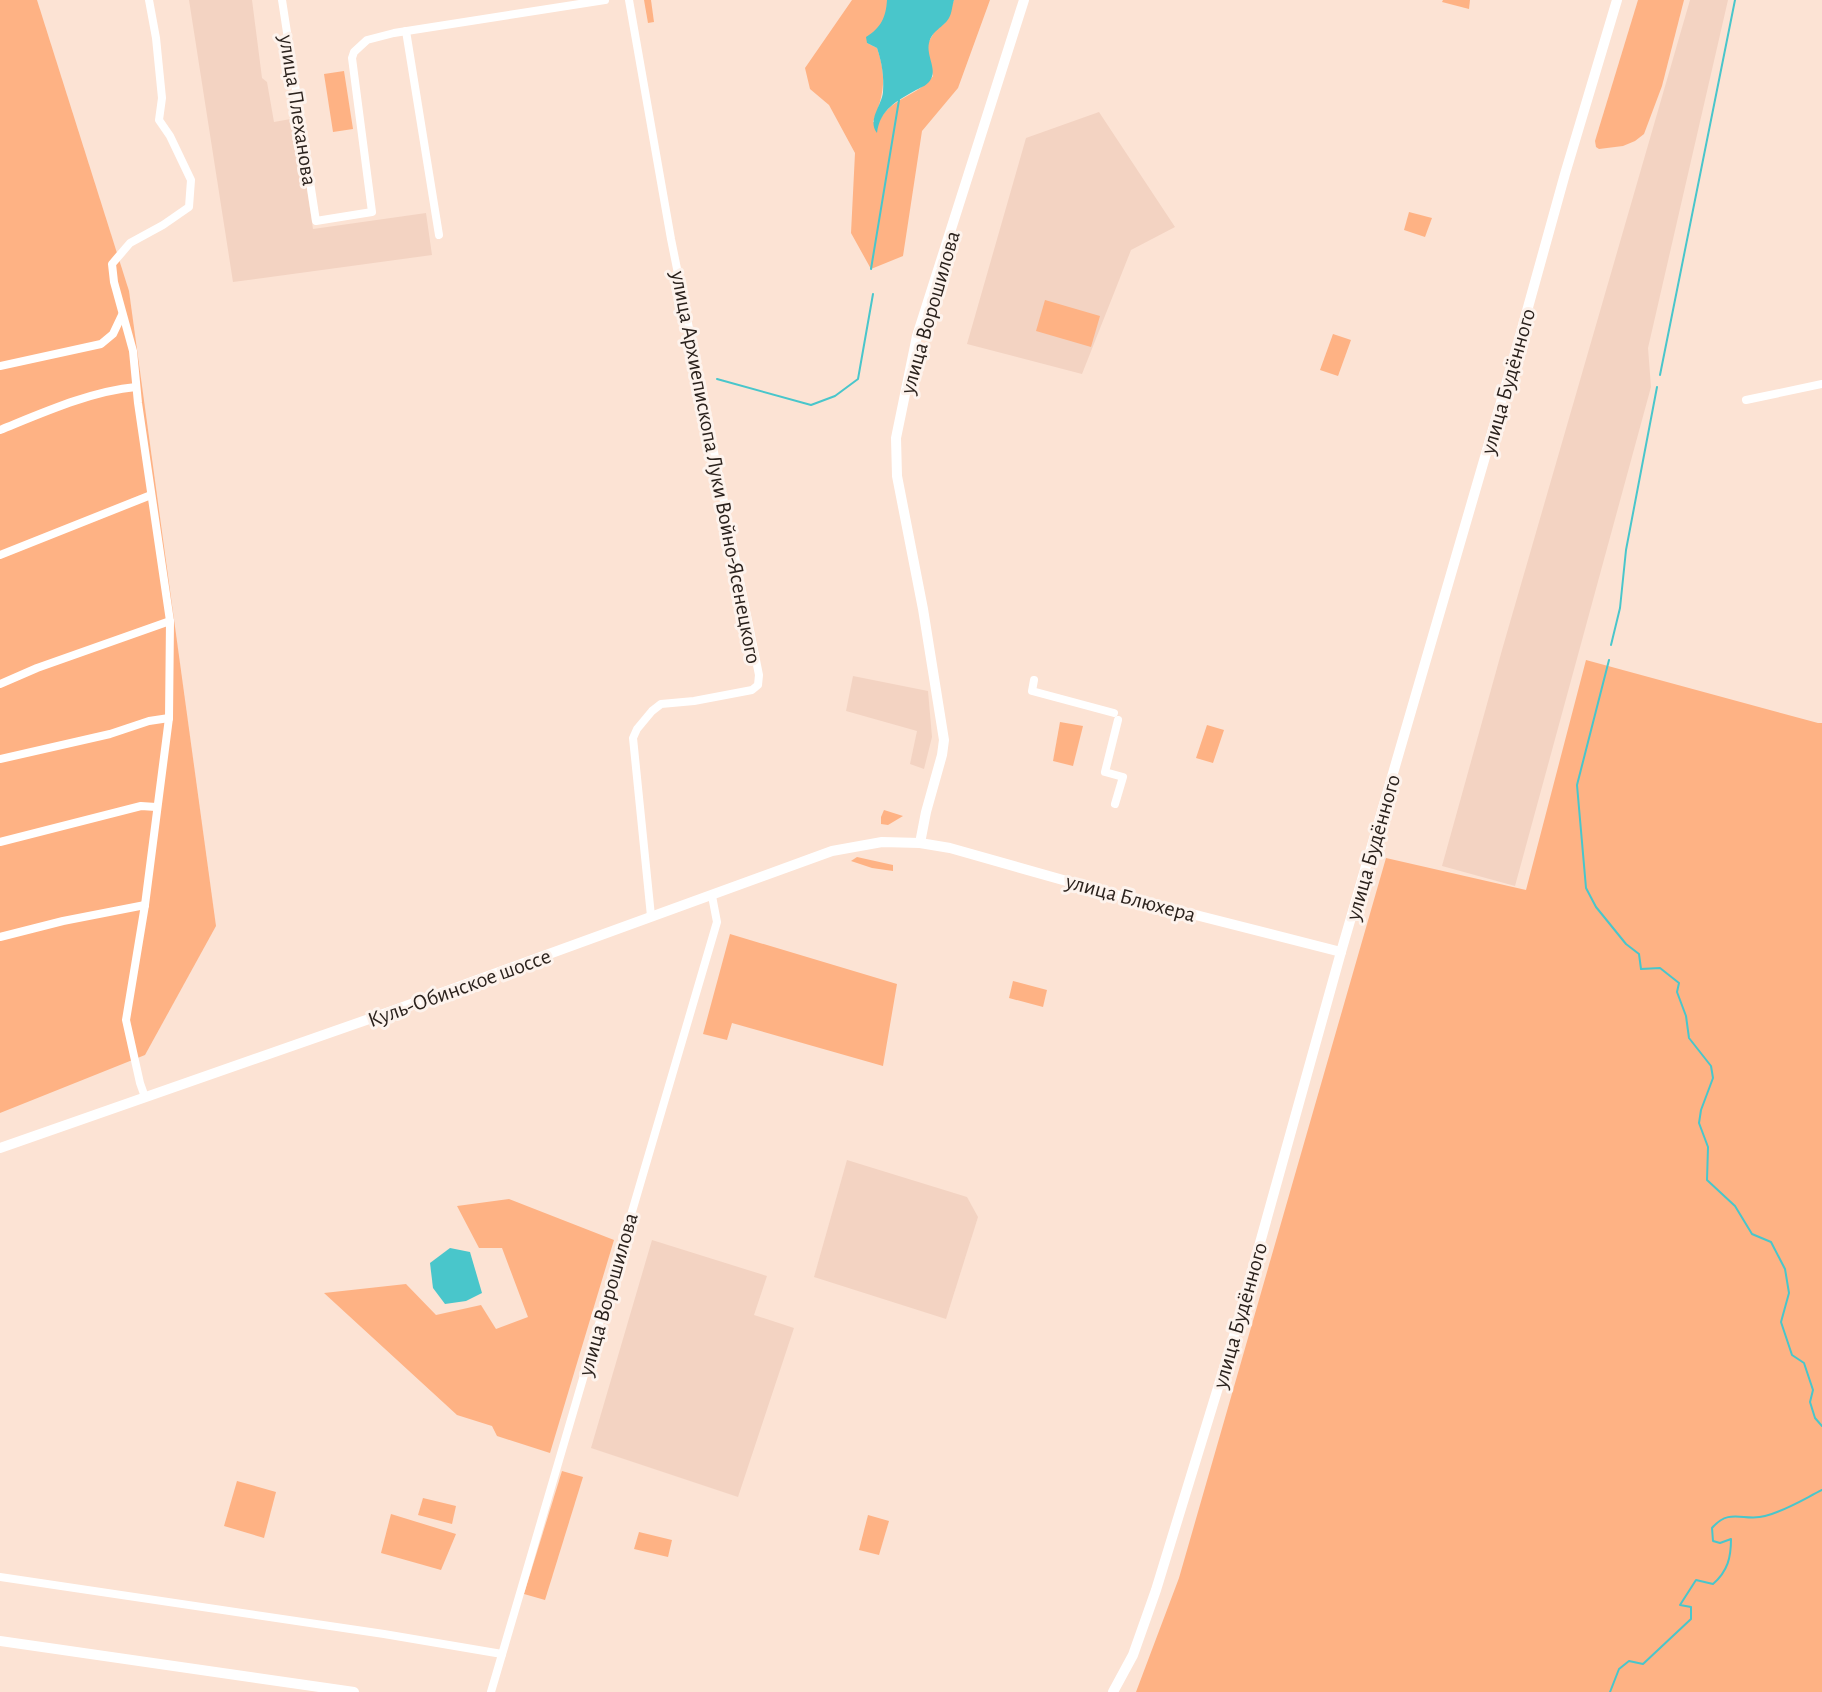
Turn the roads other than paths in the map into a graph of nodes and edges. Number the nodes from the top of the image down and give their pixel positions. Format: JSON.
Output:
{"nodes":[{"id":1,"x":149,"y":0,"type":"edge"},
{"id":2,"x":282,"y":0,"type":"edge"},
{"id":3,"x":605,"y":0,"type":"edge"},
{"id":4,"x":629,"y":0,"type":"edge"},
{"id":5,"x":1024,"y":0,"type":"edge"},
{"id":6,"x":1617,"y":0,"type":"edge"},
{"id":7,"x":406,"y":31,"type":"junction"},
{"id":8,"x":440,"y":235,"type":"dead end"},
{"id":9,"x":122,"y":315,"type":"junction"},
{"id":10,"x":0,"y":366,"type":"edge"},
{"id":11,"x":1822,"y":384,"type":"edge"},
{"id":12,"x":136,"y":387,"type":"junction"},
{"id":13,"x":1746,"y":400,"type":"dead end"},
{"id":14,"x":0,"y":430,"type":"edge"},
{"id":15,"x":151,"y":495,"type":"junction"},
{"id":16,"x":0,"y":555,"type":"edge"},
{"id":17,"x":170,"y":621,"type":"junction"},
{"id":18,"x":1034,"y":680,"type":"dead end"},
{"id":19,"x":0,"y":684,"type":"edge"},
{"id":20,"x":169,"y":718,"type":"junction"},
{"id":21,"x":0,"y":759,"type":"edge"},
{"id":22,"x":1115,"y":804,"type":"dead end"},
{"id":23,"x":156,"y":807,"type":"junction"},
{"id":24,"x":0,"y":842,"type":"edge"},
{"id":25,"x":920,"y":843,"type":"junction"},
{"id":26,"x":712,"y":896,"type":"junction"},
{"id":27,"x":145,"y":905,"type":"junction"},
{"id":28,"x":651,"y":916,"type":"junction"},
{"id":29,"x":0,"y":937,"type":"edge"},
{"id":30,"x":1341,"y":952,"type":"junction"},
{"id":31,"x":145,"y":1097,"type":"junction"},
{"id":32,"x":0,"y":1148,"type":"edge"},
{"id":33,"x":0,"y":1578,"type":"edge"},
{"id":34,"x":0,"y":1641,"type":"edge"},
{"id":35,"x":502,"y":1654,"type":"junction"},
{"id":36,"x":316,"y":1689,"type":"edge"},
{"id":37,"x":1113,"y":1691,"type":"edge"},
{"id":38,"x":354,"y":1692,"type":"edge"},
{"id":39,"x":491,"y":1692,"type":"edge"}],
"edges":[{"from":1,"to":9,"type":"street"},
{"from":2,"to":7,"type":"street","name":"улица Плеханова"},
{"from":3,"to":7,"type":"street"},
{"from":4,"to":28,"type":"street","name":"улица Архиепископа Луки Войно-Ясенецкого"},
{"from":5,"to":25,"type":"main road","name":"улица Ворошилова"},
{"from":6,"to":30,"type":"main road","name":"улица Будённого"},
{"from":7,"to":8,"type":"street"},
{"from":9,"to":10,"type":"street"},
{"from":9,"to":12,"type":"street"},
{"from":11,"to":13,"type":"street"},
{"from":12,"to":14,"type":"street"},
{"from":12,"to":15,"type":"street"},
{"from":15,"to":16,"type":"street"},
{"from":15,"to":17,"type":"street"},
{"from":17,"to":19,"type":"street"},
{"from":17,"to":20,"type":"street"},
{"from":18,"to":22,"type":"street"},
{"from":20,"to":21,"type":"street"},
{"from":20,"to":23,"type":"street"},
{"from":23,"to":24,"type":"street"},
{"from":23,"to":27,"type":"street"},
{"from":25,"to":26,"type":"main road","name":"Куль-Обинское шоссе"},
{"from":25,"to":30,"type":"main road","name":"улица Блюхера"},
{"from":26,"to":28,"type":"main road","name":"Куль-Обинское шоссе"},
{"from":26,"to":35,"type":"street","name":"улица Ворошилова"},
{"from":27,"to":29,"type":"street"},
{"from":27,"to":31,"type":"street"},
{"from":28,"to":31,"type":"main road","name":"Куль-Обинское шоссе"},
{"from":30,"to":37,"type":"main road","name":"улица Будённого"},
{"from":31,"to":32,"type":"main road","name":"Куль-Обинское шоссе"},
{"from":33,"to":35,"type":"street"},
{"from":34,"to":36,"type":"main road"},
{"from":35,"to":39,"type":"street","name":"улица Ворошилова"},
{"from":36,"to":38,"type":"main road"}]}
